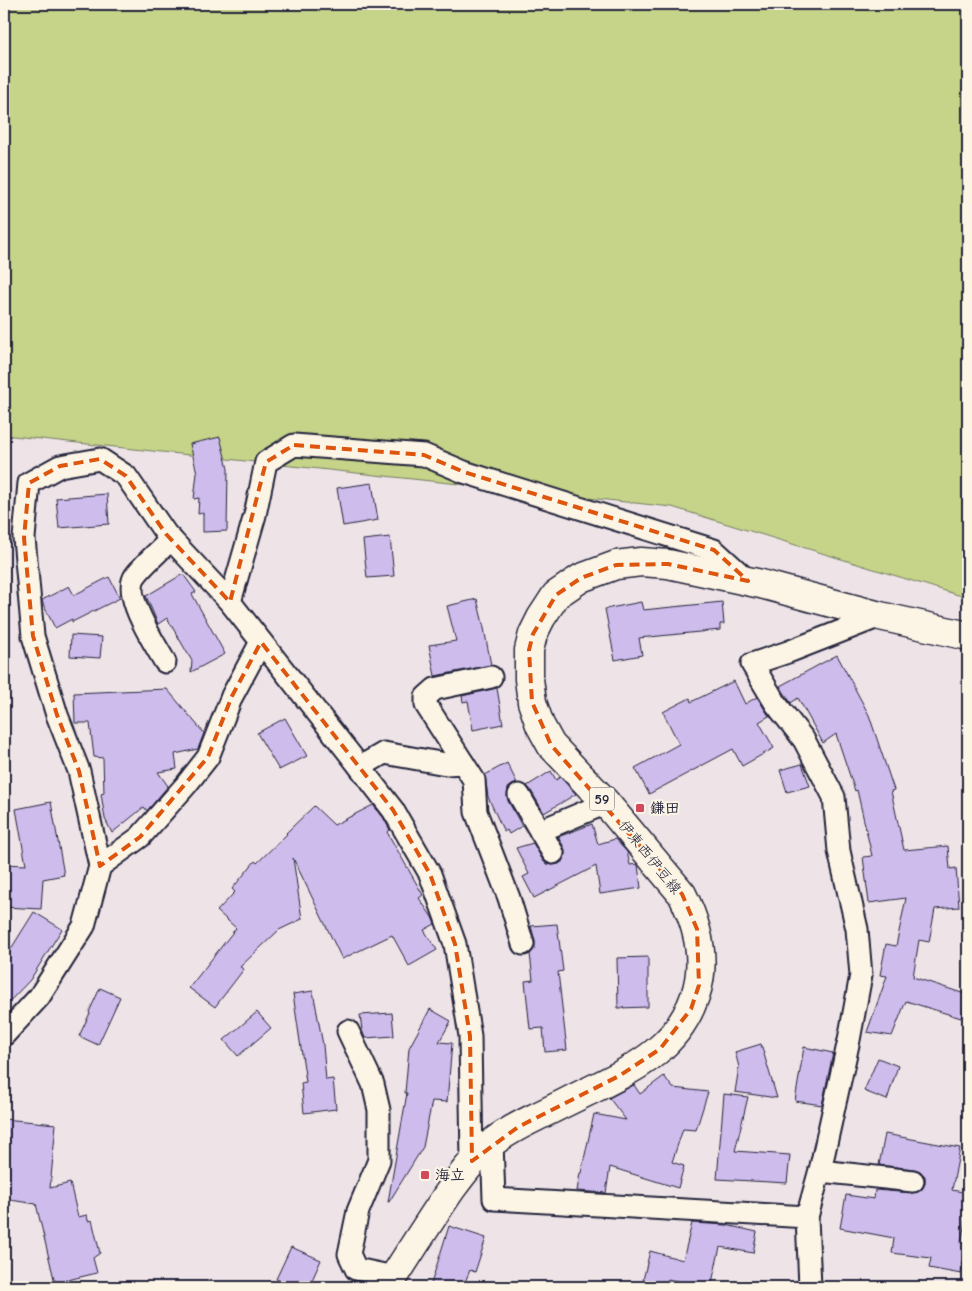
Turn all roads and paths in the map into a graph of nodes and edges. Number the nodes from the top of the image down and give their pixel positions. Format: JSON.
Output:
{"nodes":[{"id":1,"x":171,"y":539,"type":"junction"},
{"id":2,"x":748,"y":581,"type":"junction"},
{"id":3,"x":230,"y":602,"type":"junction"},
{"id":4,"x":880,"y":616,"type":"junction"},
{"id":5,"x":968,"y":636,"type":"edge"},
{"id":6,"x":261,"y":642,"type":"junction"},
{"id":7,"x":165,"y":662,"type":"dead end"},
{"id":8,"x":491,"y":677,"type":"dead end"},
{"id":9,"x":463,"y":763,"type":"junction"},
{"id":10,"x":360,"y":767,"type":"junction"},
{"id":11,"x":519,"y":795,"type":"dead end"},
{"id":12,"x":606,"y":803,"type":"junction"},
{"id":13,"x":540,"y":831,"type":"junction"},
{"id":14,"x":553,"y":854,"type":"dead end"},
{"id":15,"x":100,"y":866,"type":"junction"},
{"id":16,"x":523,"y":944,"type":"dead end"},
{"id":17,"x":348,"y":1031,"type":"dead end"},
{"id":18,"x":4,"y":1035,"type":"edge"},
{"id":19,"x":492,"y":1142,"type":"junction"},
{"id":20,"x":472,"y":1161,"type":"junction"},
{"id":21,"x":820,"y":1172,"type":"junction"},
{"id":22,"x":913,"y":1181,"type":"dead end"},
{"id":23,"x":807,"y":1217,"type":"junction"},
{"id":24,"x":393,"y":1282,"type":"edge"},
{"id":25,"x":810,"y":1287,"type":"edge"}],
"edges":[{"from":1,"to":3,"type":"street"},
{"from":1,"to":7,"type":"street"},
{"from":1,"to":15,"type":"street"},
{"from":2,"to":3,"type":"street"},
{"from":2,"to":4,"type":"main road","name":"伊東西伊豆線","number":"59"},
{"from":2,"to":12,"type":"main road","name":"伊東西伊豆線","number":"59"},
{"from":3,"to":6,"type":"street"},
{"from":4,"to":5,"type":"main road","name":"伊東西伊豆線","number":"59"},
{"from":4,"to":21,"type":"street"},
{"from":6,"to":10,"type":"street"},
{"from":6,"to":15,"type":"street"},
{"from":8,"to":9,"type":"street"},
{"from":9,"to":10,"type":"street"},
{"from":9,"to":16,"type":"street"},
{"from":10,"to":20,"type":"street"},
{"from":11,"to":13,"type":"street"},
{"from":12,"to":13,"type":"street"},
{"from":12,"to":19,"type":"main road","name":"伊東西伊豆線","number":"59"},
{"from":13,"to":14,"type":"street"},
{"from":15,"to":18,"type":"street"},
{"from":17,"to":24,"type":"street"},
{"from":19,"to":20,"type":"main road","name":"伊東西伊豆線","number":"59"},
{"from":19,"to":23,"type":"street"},
{"from":20,"to":24,"type":"main road","name":"伊東西伊豆線","number":"59"},
{"from":21,"to":22,"type":"street"},
{"from":21,"to":23,"type":"street"},
{"from":23,"to":25,"type":"street"}]}
